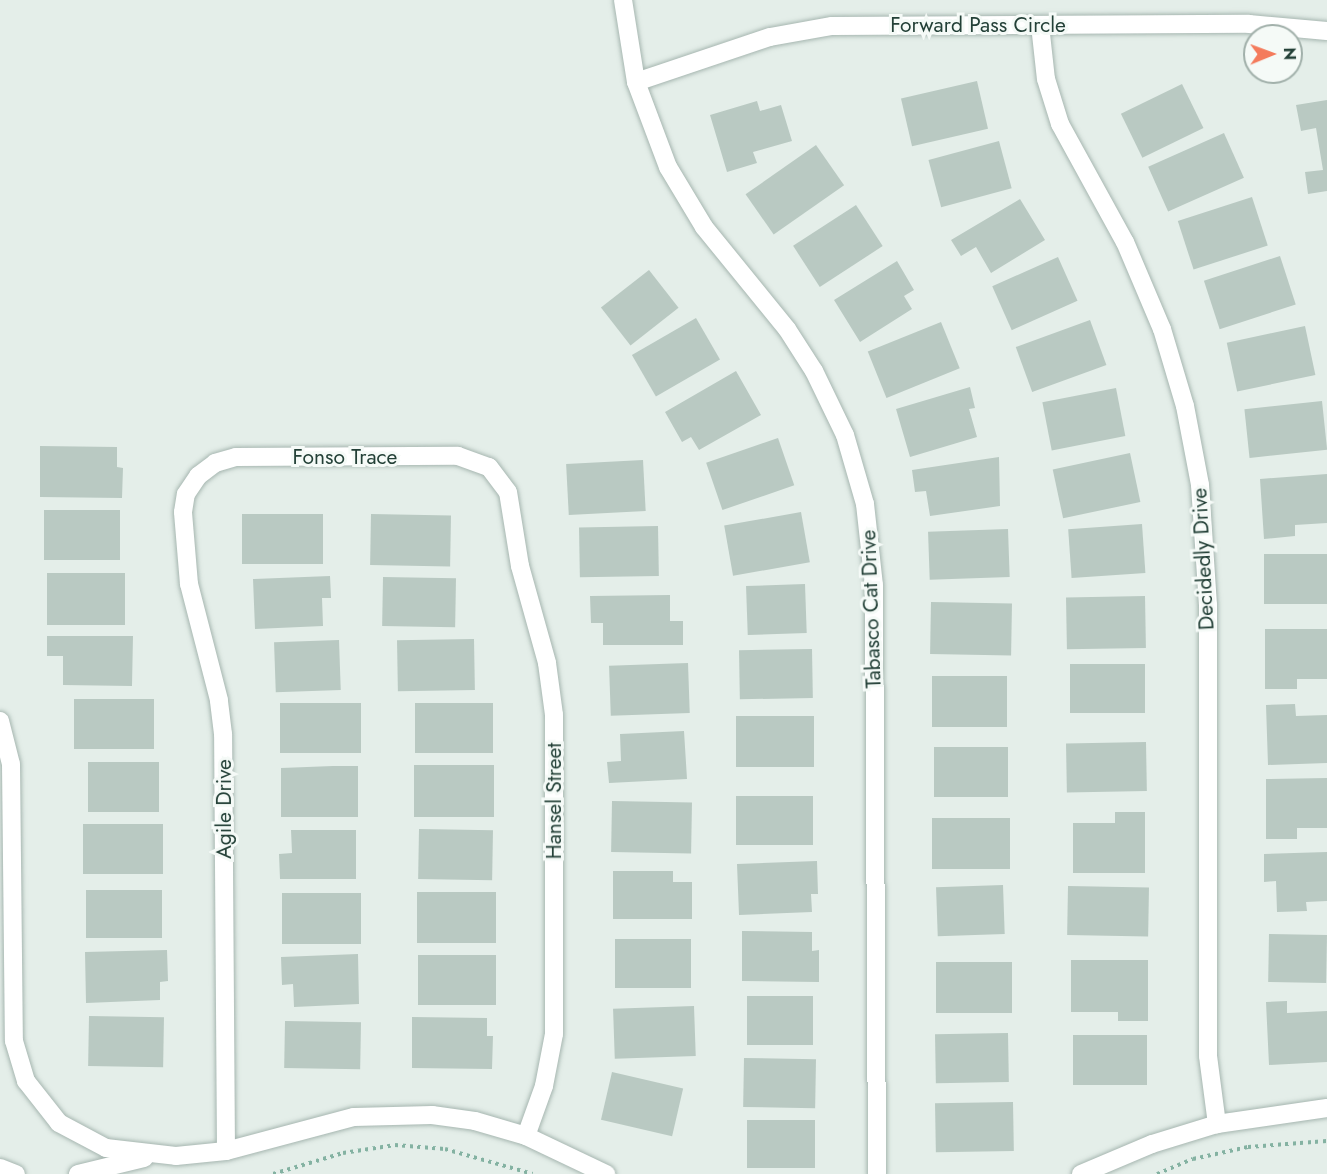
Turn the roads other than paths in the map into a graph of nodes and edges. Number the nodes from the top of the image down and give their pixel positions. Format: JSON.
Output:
{"nodes":[{"id":1,"x":623,"y":0,"type":"edge"},
{"id":2,"x":1040,"y":24,"type":"junction"},
{"id":3,"x":1327,"y":31,"type":"edge"},
{"id":4,"x":636,"y":82,"type":"junction"},
{"id":5,"x":494,"y":472,"type":"joint"},
{"id":6,"x":198,"y":476,"type":"joint"},
{"id":7,"x":0,"y":721,"type":"edge"},
{"id":8,"x":6,"y":971,"type":"edge"},
{"id":9,"x":1327,"y":1108,"type":"edge"},
{"id":10,"x":1217,"y":1124,"type":"junction"},
{"id":11,"x":526,"y":1136,"type":"junction"},
{"id":12,"x":226,"y":1151,"type":"junction"},
{"id":13,"x":152,"y":1156,"type":"junction"},
{"id":14,"x":0,"y":1168,"type":"edge"},
{"id":15,"x":16,"y":1174,"type":"edge"},
{"id":16,"x":78,"y":1174,"type":"edge"},
{"id":17,"x":606,"y":1174,"type":"edge"},
{"id":18,"x":877,"y":1174,"type":"edge"},
{"id":19,"x":1081,"y":1174,"type":"edge"}],
"edges":[{"from":1,"to":4,"type":"street","name":"Tabasco Cat Drive"},
{"from":2,"to":3,"type":"street","name":"Forward Pass Circle"},
{"from":2,"to":4,"type":"street","name":"Forward Pass Circle"},
{"from":2,"to":10,"type":"street","name":"Decidedly Drive"},
{"from":4,"to":18,"type":"street","name":"Tabasco Cat Drive"},
{"from":5,"to":6,"type":"street","name":"Fonso Trace"},
{"from":5,"to":11,"type":"street","name":"Hansel Street"},
{"from":6,"to":12,"type":"street","name":"Agile Drive"},
{"from":7,"to":8,"type":"street"},
{"from":8,"to":13,"type":"street"},
{"from":9,"to":10,"type":"street"},
{"from":10,"to":19,"type":"street"},
{"from":11,"to":12,"type":"street"},
{"from":11,"to":17,"type":"street"},
{"from":12,"to":13,"type":"street"},
{"from":13,"to":16,"type":"street"},
{"from":14,"to":15,"type":"street"}]}
